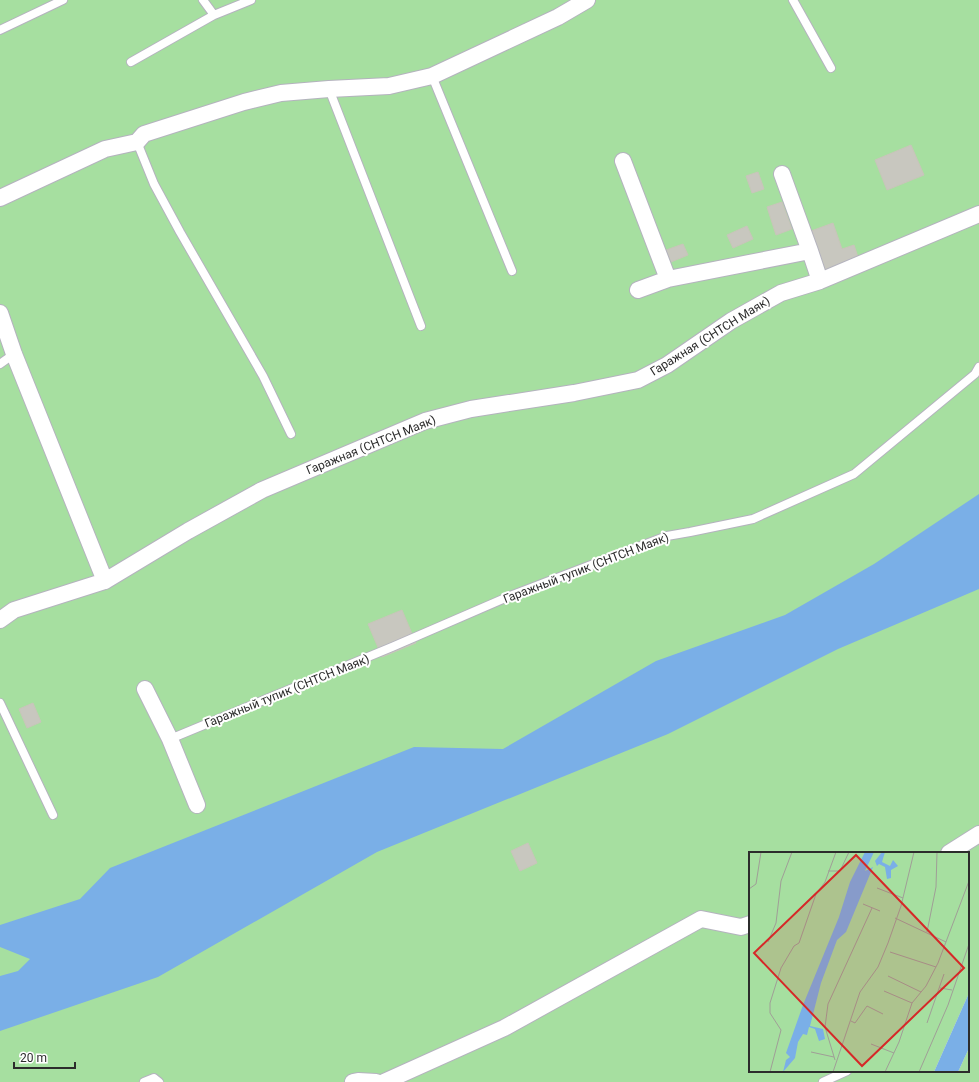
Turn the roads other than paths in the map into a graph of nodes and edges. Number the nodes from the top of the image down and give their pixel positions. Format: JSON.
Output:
{"nodes":[{"id":1,"x":63,"y":0,"type":"edge"},
{"id":2,"x":203,"y":0,"type":"edge"},
{"id":3,"x":251,"y":0,"type":"edge"},
{"id":4,"x":587,"y":0,"type":"edge"},
{"id":5,"x":793,"y":0,"type":"edge"},
{"id":6,"x":214,"y":15,"type":"junction"},
{"id":7,"x":0,"y":30,"type":"edge"},
{"id":8,"x":131,"y":62,"type":"dead end"},
{"id":9,"x":831,"y":68,"type":"dead end"},
{"id":10,"x":432,"y":76,"type":"junction"},
{"id":11,"x":329,"y":89,"type":"junction"},
{"id":12,"x":138,"y":142,"type":"junction"},
{"id":13,"x":623,"y":161,"type":"dead end"},
{"id":14,"x":782,"y":174,"type":"dead end"},
{"id":15,"x":0,"y":198,"type":"edge"},
{"id":16,"x":979,"y":214,"type":"edge"},
{"id":17,"x":810,"y":251,"type":"junction"},
{"id":18,"x":512,"y":271,"type":"dead end"},
{"id":19,"x":668,"y":279,"type":"junction"},
{"id":20,"x":820,"y":281,"type":"junction"},
{"id":21,"x":638,"y":290,"type":"dead end"},
{"id":22,"x":0,"y":313,"type":"edge"},
{"id":23,"x":421,"y":326,"type":"dead end"},
{"id":24,"x":14,"y":354,"type":"junction"},
{"id":25,"x":0,"y":364,"type":"edge"},
{"id":26,"x":979,"y":367,"type":"edge"},
{"id":27,"x":291,"y":434,"type":"dead end"},
{"id":28,"x":105,"y":581,"type":"junction"},
{"id":29,"x":0,"y":620,"type":"edge"},
{"id":30,"x":145,"y":689,"type":"dead end"},
{"id":31,"x":0,"y":703,"type":"edge"},
{"id":32,"x":170,"y":739,"type":"junction"},
{"id":33,"x":198,"y":805,"type":"dead end"},
{"id":34,"x":53,"y":815,"type":"dead end"},
{"id":35,"x":979,"y":834,"type":"edge"},
{"id":36,"x":950,"y":852,"type":"edge"},
{"id":37,"x":749,"y":924,"type":"edge"},
{"id":38,"x":845,"y":1072,"type":"edge"},
{"id":39,"x":144,"y":1082,"type":"edge"},
{"id":40,"x":159,"y":1082,"type":"edge"},
{"id":41,"x":353,"y":1082,"type":"edge"},
{"id":42,"x":376,"y":1082,"type":"edge"},
{"id":43,"x":384,"y":1082,"type":"edge"},
{"id":44,"x":823,"y":1082,"type":"edge"}],
"edges":[{"from":1,"to":7,"type":"lane"},
{"from":2,"to":6,"type":"lane"},
{"from":3,"to":6,"type":"lane"},
{"from":4,"to":10,"type":"street"},
{"from":5,"to":9,"type":"lane"},
{"from":6,"to":8,"type":"lane"},
{"from":10,"to":11,"type":"street"},
{"from":10,"to":18,"type":"lane"},
{"from":11,"to":12,"type":"street"},
{"from":11,"to":23,"type":"lane"},
{"from":12,"to":15,"type":"street"},
{"from":12,"to":27,"type":"lane"},
{"from":13,"to":19,"type":"street"},
{"from":14,"to":17,"type":"street"},
{"from":16,"to":20,"type":"street","name":"Гаражная (СНТСН Маяк)"},
{"from":17,"to":19,"type":"street"},
{"from":17,"to":20,"type":"street"},
{"from":19,"to":21,"type":"street"},
{"from":20,"to":28,"type":"street","name":"Гаражная (СНТСН Маяк)"},
{"from":22,"to":24,"type":"street"},
{"from":24,"to":25,"type":"lane"},
{"from":24,"to":28,"type":"street"},
{"from":26,"to":32,"type":"lane","name":"Гаражный тупик (СНТСН Маяк)"},
{"from":28,"to":29,"type":"street","name":"Гаражная (СНТСН Маяк)"},
{"from":30,"to":32,"type":"street"},
{"from":31,"to":34,"type":"lane"},
{"from":32,"to":33,"type":"street"},
{"from":35,"to":36,"type":"street"},
{"from":37,"to":43,"type":"street"},
{"from":38,"to":44,"type":"lane"},
{"from":39,"to":40,"type":"lane"},
{"from":41,"to":42,"type":"street"}]}
